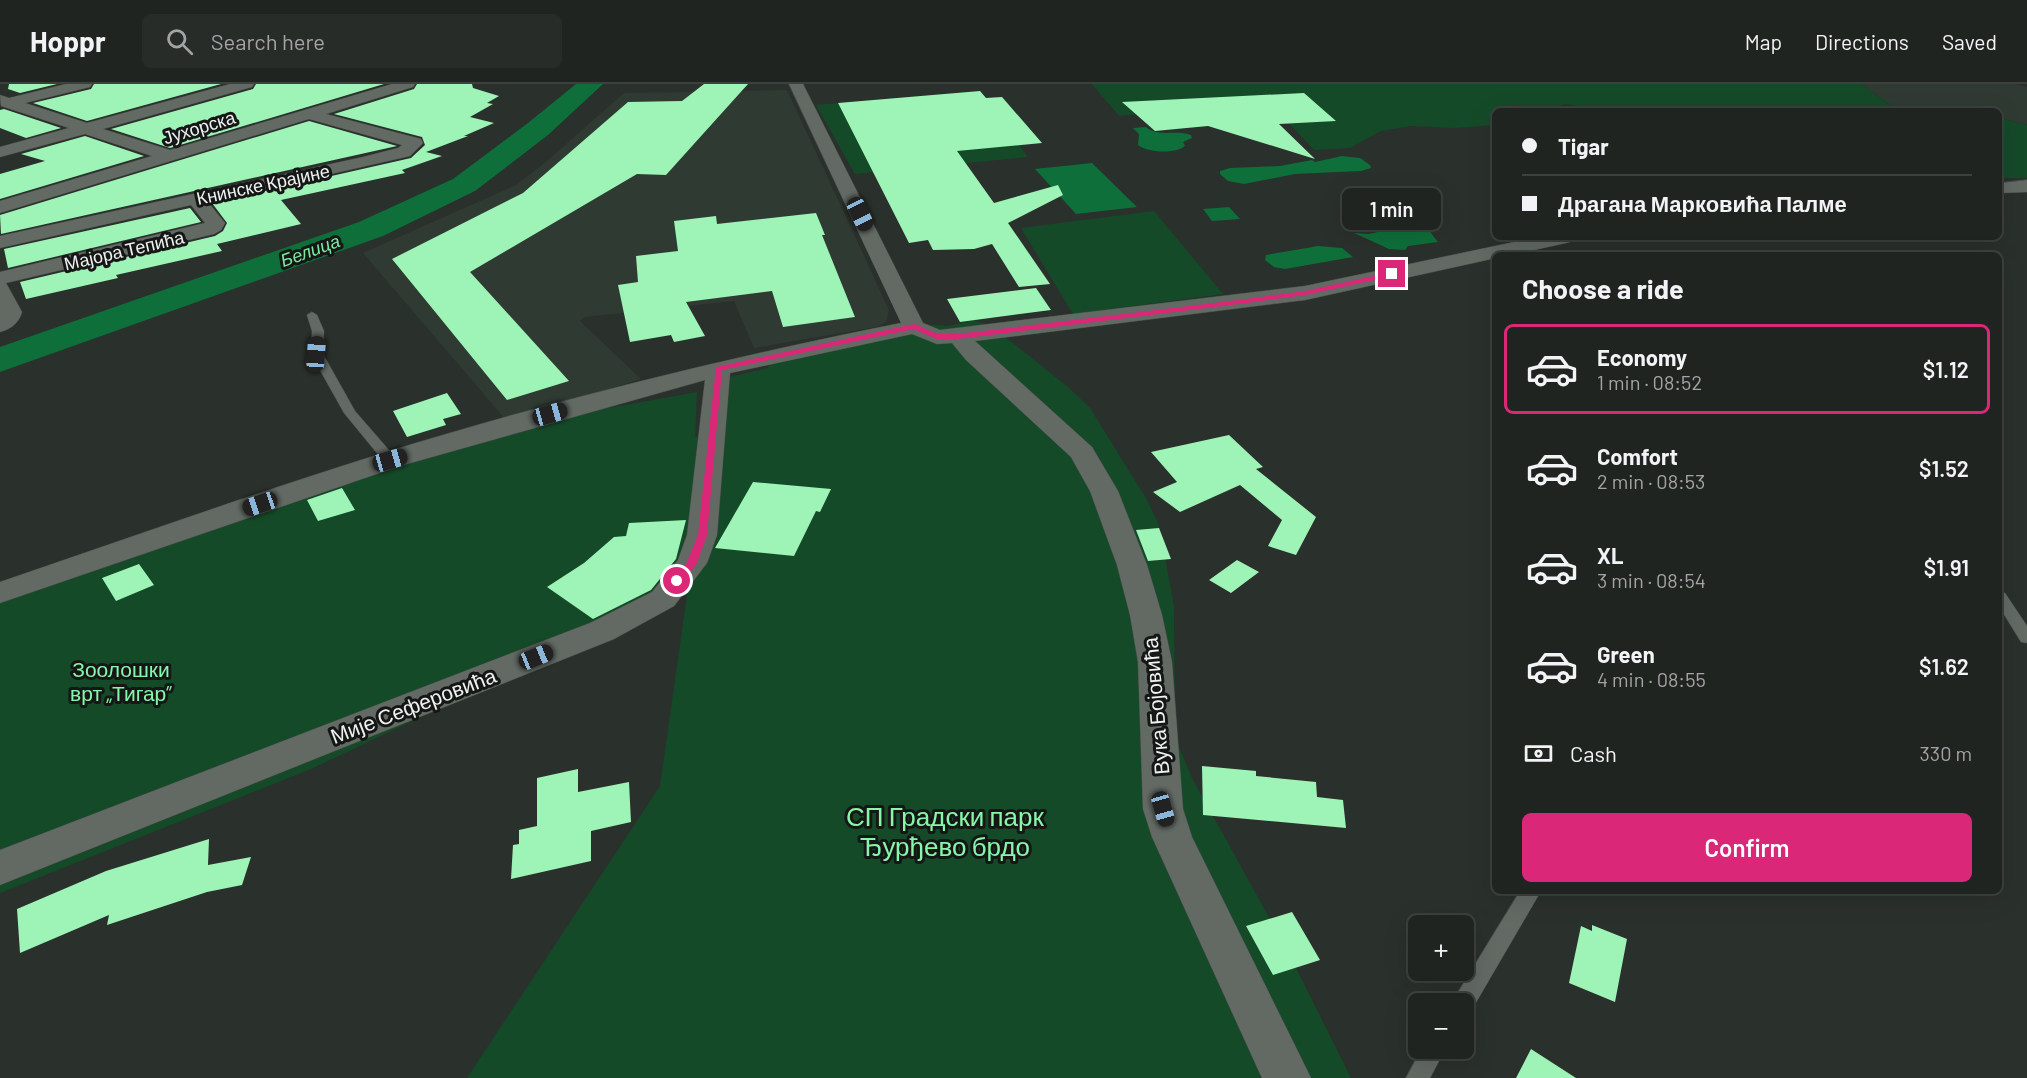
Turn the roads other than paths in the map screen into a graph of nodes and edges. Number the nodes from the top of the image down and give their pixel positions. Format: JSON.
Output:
{"nodes":[{"id":1,"x":85,"y":84,"type":"edge"},
{"id":2,"x":247,"y":84,"type":"edge"},
{"id":3,"x":408,"y":84,"type":"edge"},
{"id":4,"x":796,"y":84,"type":"edge"},
{"id":5,"x":3,"y":102,"type":"edge"},
{"id":6,"x":309,"y":114,"type":"junction"},
{"id":7,"x":84,"y":128,"type":"junction"},
{"id":8,"x":0,"y":152,"type":"edge"},
{"id":9,"x":170,"y":156,"type":"junction"},
{"id":10,"x":2027,"y":186,"type":"edge"},
{"id":11,"x":2002,"y":188,"type":"edge"},
{"id":12,"x":196,"y":199,"type":"junction"},
{"id":13,"x":0,"y":207,"type":"edge"},
{"id":14,"x":1552,"y":240,"type":"edge"},
{"id":15,"x":0,"y":242,"type":"edge"},
{"id":16,"x":1496,"y":252,"type":"edge"},
{"id":17,"x":1492,"y":253,"type":"edge"},
{"id":18,"x":0,"y":278,"type":"edge"},
{"id":19,"x":0,"y":288,"type":"edge"},
{"id":20,"x":312,"y":315,"type":"dead end"},
{"id":21,"x":0,"y":325,"type":"edge"},
{"id":22,"x":914,"y":327,"type":"junction"},
{"id":23,"x":958,"y":336,"type":"junction"},
{"id":24,"x":718,"y":369,"type":"junction"},
{"id":25,"x":390,"y":460,"type":"junction"},
{"id":26,"x":0,"y":592,"type":"edge"},
{"id":27,"x":2002,"y":600,"type":"edge"},
{"id":28,"x":2027,"y":638,"type":"edge"},
{"id":29,"x":0,"y":867,"type":"edge"},
{"id":30,"x":1529,"y":894,"type":"edge"},
{"id":31,"x":1470,"y":993,"type":"edge"},
{"id":32,"x":1428,"y":1059,"type":"edge"},
{"id":33,"x":1287,"y":1078,"type":"edge"},
{"id":34,"x":1417,"y":1078,"type":"edge"}],
"edges":[{"from":1,"to":5,"type":"street"},
{"from":2,"to":7,"type":"street"},
{"from":3,"to":6,"type":"street","name":"Јухорска"},
{"from":4,"to":22,"type":"street"},
{"from":5,"to":7,"type":"street"},
{"from":6,"to":9,"type":"street","name":"Јухорска"},
{"from":6,"to":12,"type":"street","name":"Книнске Крајине"},
{"from":7,"to":8,"type":"street"},
{"from":7,"to":9,"type":"street"},
{"from":9,"to":13,"type":"street","name":"Јухорска"},
{"from":10,"to":11,"type":"street"},
{"from":12,"to":15,"type":"street","name":"Книнске Крајине"},
{"from":12,"to":18,"type":"street","name":"Мајора Тепића"},
{"from":14,"to":16,"type":"street"},
{"from":17,"to":23,"type":"street"},
{"from":19,"to":21,"type":"street"},
{"from":20,"to":25,"type":"lane"},
{"from":22,"to":23,"type":"street"},
{"from":22,"to":24,"type":"street"},
{"from":23,"to":33,"type":"street","name":"Вука Бојовића"},
{"from":24,"to":25,"type":"street"},
{"from":24,"to":29,"type":"street","name":"Мије Сеферовића"},
{"from":25,"to":26,"type":"street"},
{"from":27,"to":28,"type":"lane"},
{"from":30,"to":31,"type":"lane"},
{"from":32,"to":34,"type":"lane"}]}
